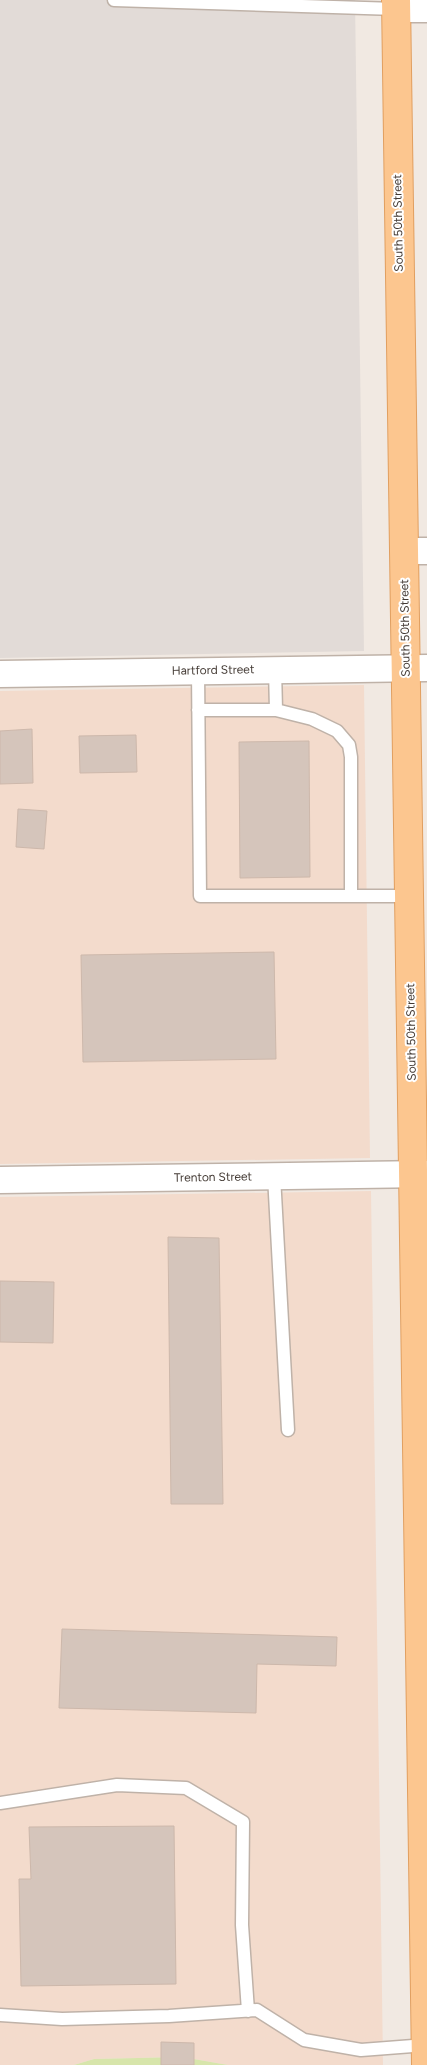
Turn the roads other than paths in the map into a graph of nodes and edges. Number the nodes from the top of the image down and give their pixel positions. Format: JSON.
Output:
{"nodes":[{"id":1,"x":114,"y":0,"type":"edge"},
{"id":2,"x":396,"y":5,"type":"edge"},
{"id":3,"x":427,"y":8,"type":"edge"},
{"id":4,"x":415,"y":551,"type":"edge"},
{"id":5,"x":416,"y":667,"type":"edge"},
{"id":6,"x":276,"y":669,"type":"junction"},
{"id":7,"x":198,"y":670,"type":"junction"},
{"id":8,"x":0,"y":674,"type":"edge"},
{"id":9,"x":198,"y":710,"type":"junction"},
{"id":10,"x":276,"y":710,"type":"junction"},
{"id":11,"x":351,"y":896,"type":"junction"},
{"id":12,"x":410,"y":896,"type":"junction"},
{"id":13,"x":420,"y":1103,"type":"edge"},
{"id":14,"x":420,"y":1174,"type":"edge"},
{"id":15,"x":274,"y":1176,"type":"junction"},
{"id":16,"x":0,"y":1180,"type":"edge"},
{"id":17,"x":288,"y":1430,"type":"dead end"},
{"id":18,"x":424,"y":1651,"type":"edge"},
{"id":19,"x":0,"y":1803,"type":"edge"},
{"id":20,"x":248,"y":2011,"type":"junction"},
{"id":21,"x":0,"y":2015,"type":"edge"},
{"id":22,"x":426,"y":2055,"type":"edge"}],
"edges":[{"from":1,"to":2,"type":"lane"},
{"from":2,"to":3,"type":"street"},
{"from":2,"to":4,"type":"main road","name":"South 50th Street"},
{"from":4,"to":5,"type":"main road","name":"South 50th Street"},
{"from":5,"to":6,"type":"street","name":"Hartford Street"},
{"from":5,"to":12,"type":"main road","name":"South 50th Street"},
{"from":6,"to":7,"type":"street","name":"Hartford Street"},
{"from":6,"to":10,"type":"lane"},
{"from":7,"to":8,"type":"street","name":"Hartford Street"},
{"from":7,"to":9,"type":"lane"},
{"from":9,"to":10,"type":"lane"},
{"from":9,"to":11,"type":"lane"},
{"from":10,"to":11,"type":"lane"},
{"from":11,"to":12,"type":"lane"},
{"from":12,"to":13,"type":"main road","name":"South 50th Street"},
{"from":13,"to":14,"type":"main road","name":"South 50th Street"},
{"from":14,"to":15,"type":"street","name":"Trenton Street"},
{"from":14,"to":18,"type":"main road","name":"South 50th Street"},
{"from":15,"to":16,"type":"street","name":"Trenton Street"},
{"from":15,"to":17,"type":"lane"},
{"from":18,"to":22,"type":"main road","name":"South 50th Street"},
{"from":19,"to":20,"type":"lane"},
{"from":20,"to":21,"type":"lane"},
{"from":20,"to":22,"type":"lane"}]}
